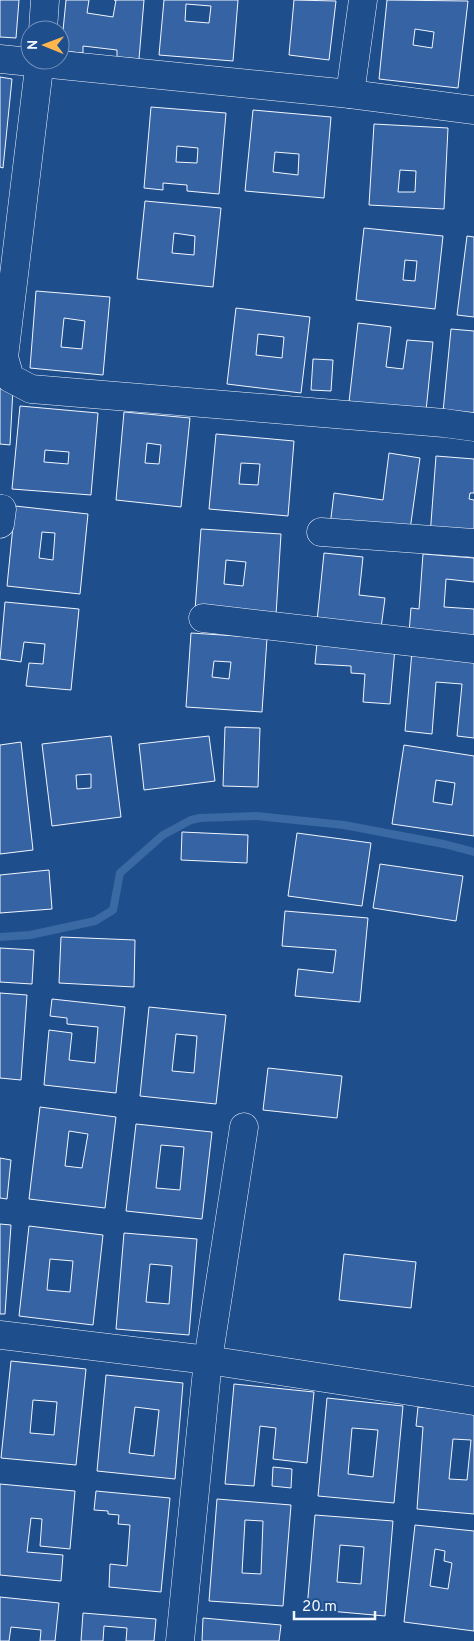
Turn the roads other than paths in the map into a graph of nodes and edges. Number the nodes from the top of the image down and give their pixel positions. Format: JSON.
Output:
{"nodes":[{"id":1,"x":45,"y":0,"type":"edge"},
{"id":2,"x":363,"y":0,"type":"edge"},
{"id":3,"x":44,"y":20,"type":"edge"},
{"id":4,"x":0,"y":59,"type":"edge"},
{"id":5,"x":20,"y":60,"type":"edge"},
{"id":6,"x":70,"y":65,"type":"edge"},
{"id":7,"x":39,"y":70,"type":"edge"},
{"id":8,"x":350,"y":94,"type":"junction"},
{"id":9,"x":474,"y":110,"type":"edge"},
{"id":10,"x":474,"y":427,"type":"edge"},
{"id":11,"x":321,"y":532,"type":"dead end"},
{"id":12,"x":474,"y":543,"type":"edge"},
{"id":13,"x":203,"y":618,"type":"dead end"},
{"id":14,"x":474,"y":649,"type":"edge"},
{"id":15,"x":244,"y":1127,"type":"dead end"},
{"id":16,"x":0,"y":1335,"type":"edge"},
{"id":17,"x":208,"y":1360,"type":"junction"},
{"id":18,"x":474,"y":1400,"type":"edge"},
{"id":19,"x":180,"y":1641,"type":"edge"}],
"edges":[{"from":1,"to":3,"type":"street"},
{"from":2,"to":8,"type":"street"},
{"from":4,"to":5,"type":"street"},
{"from":6,"to":8,"type":"street"},
{"from":7,"to":10,"type":"street"},
{"from":8,"to":9,"type":"street"},
{"from":11,"to":12,"type":"street"},
{"from":13,"to":14,"type":"street"},
{"from":15,"to":17,"type":"street"},
{"from":16,"to":17,"type":"street"},
{"from":17,"to":18,"type":"street"},
{"from":17,"to":19,"type":"street"}]}
